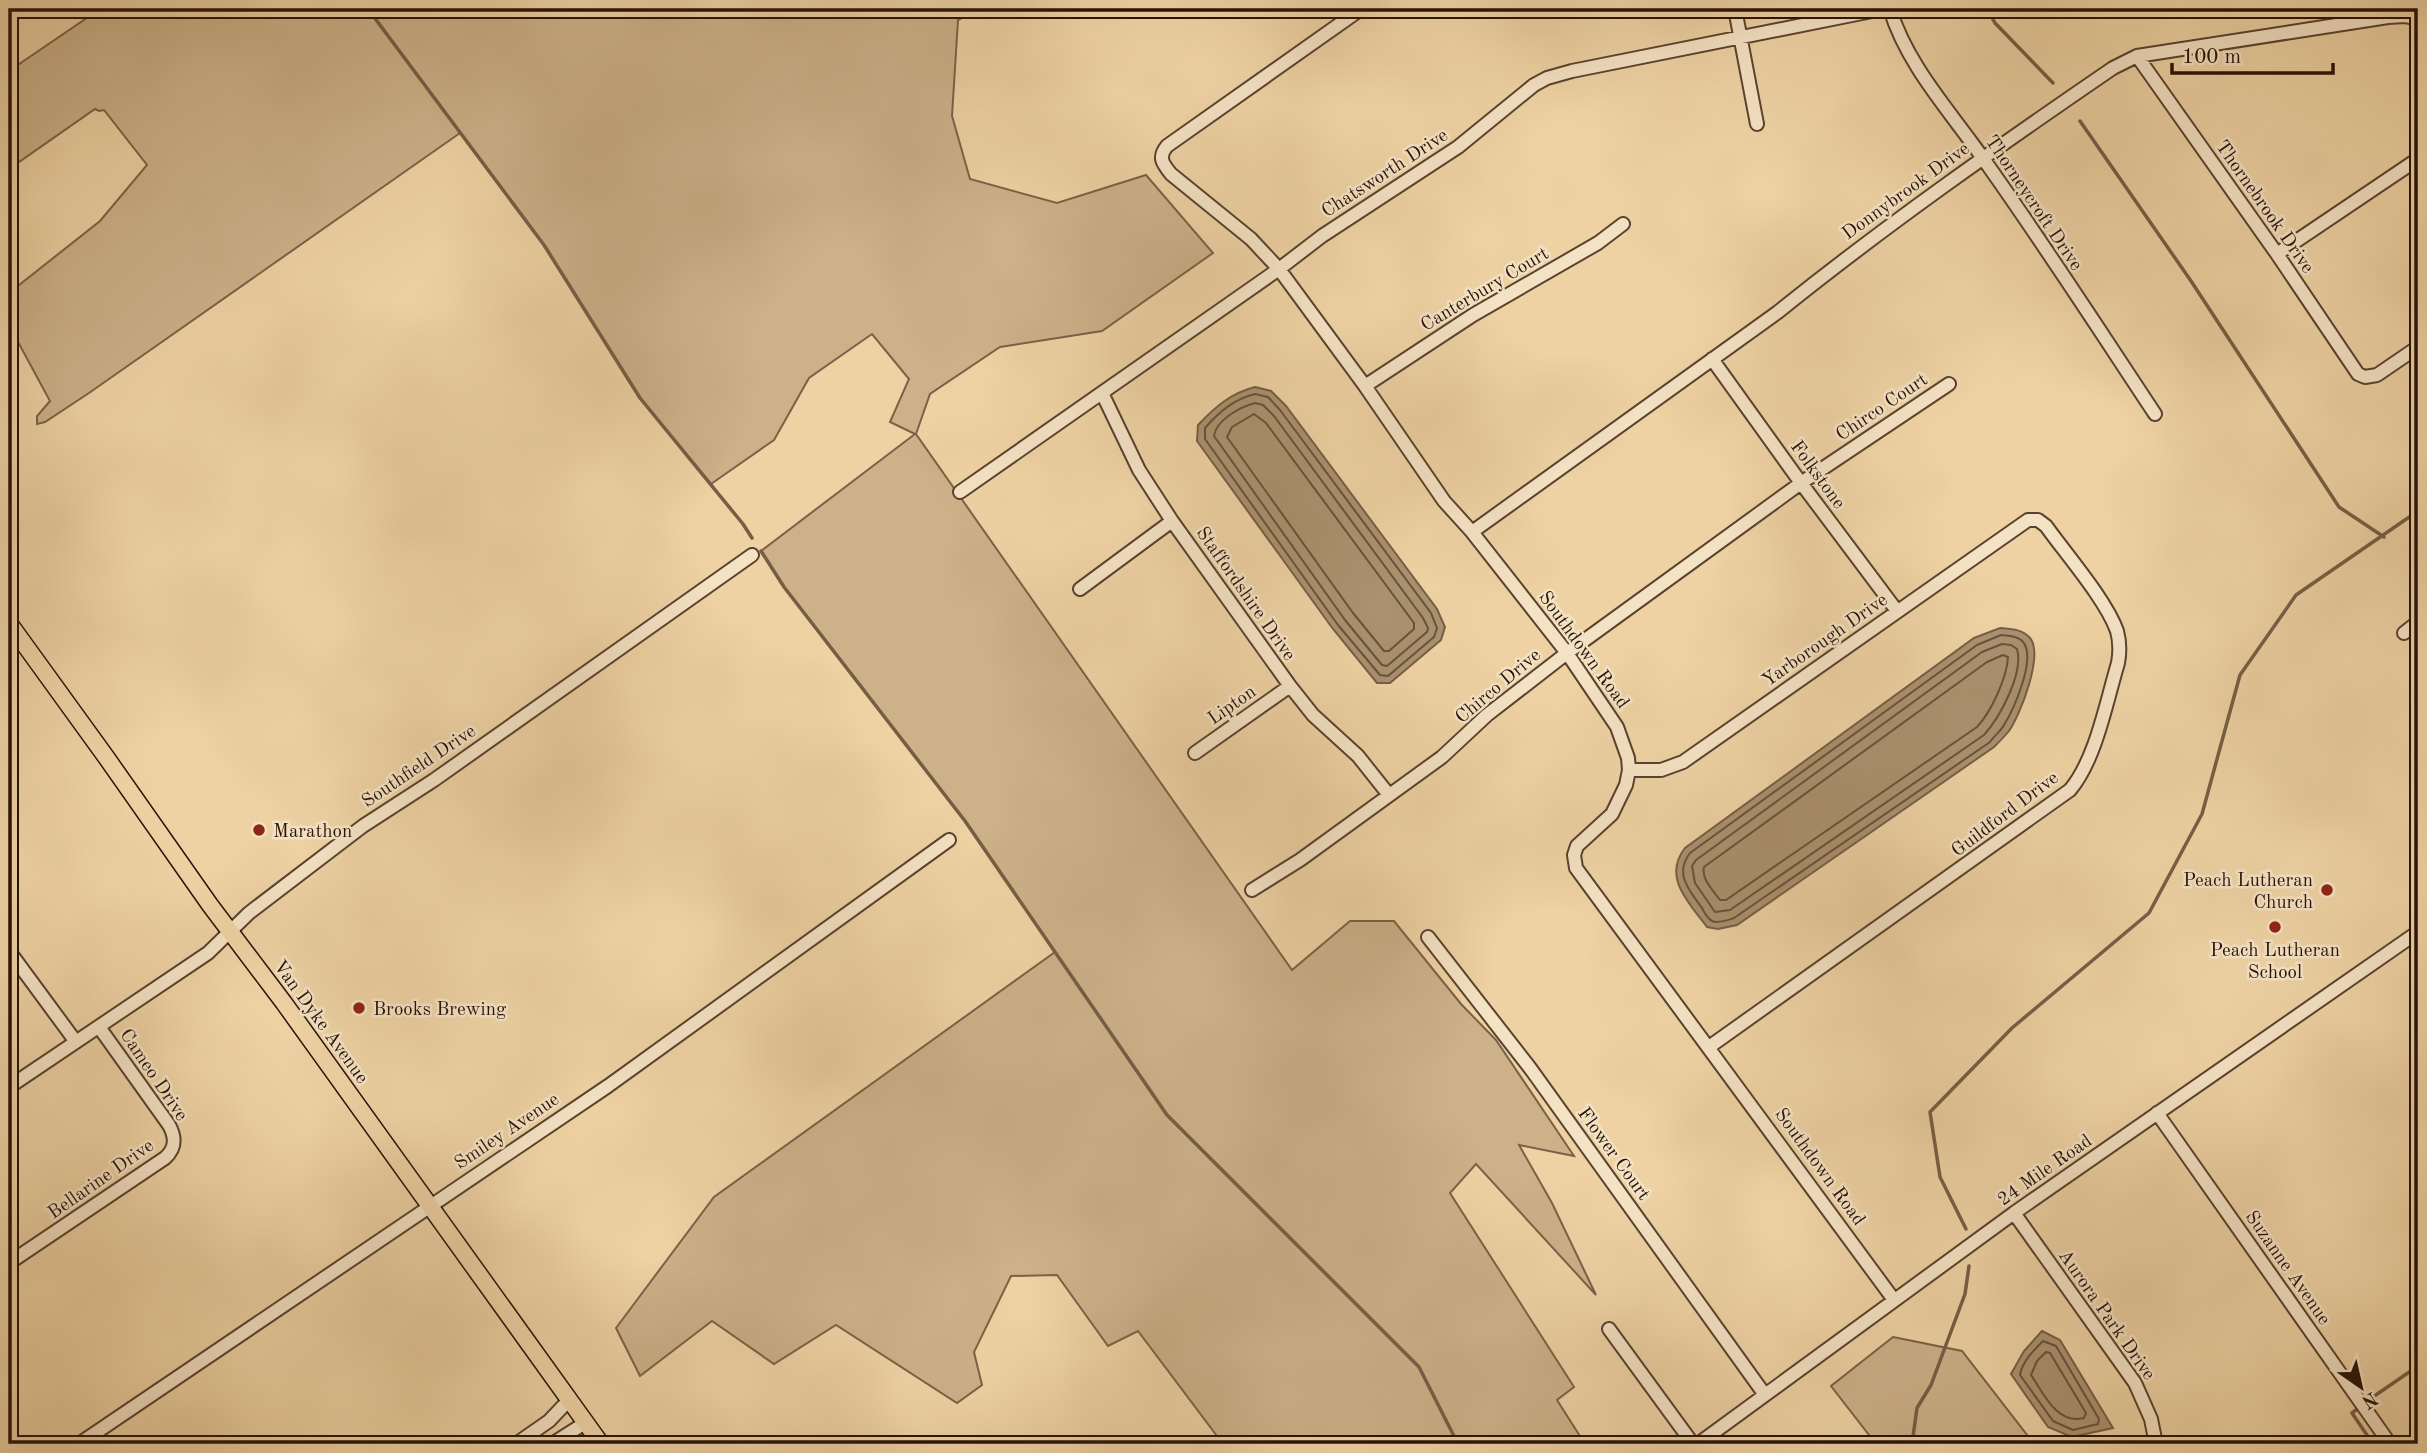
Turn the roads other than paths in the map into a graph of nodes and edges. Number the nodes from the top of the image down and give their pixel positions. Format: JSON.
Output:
{"nodes":[{"id":1,"x":1360,"y":9,"type":"edge"},
{"id":2,"x":1735,"y":9,"type":"edge"},
{"id":3,"x":1882,"y":9,"type":"edge"},
{"id":4,"x":1890,"y":9,"type":"edge"},
{"id":5,"x":1346,"y":13,"type":"edge"},
{"id":6,"x":2366,"y":15,"type":"edge"},
{"id":7,"x":2418,"y":19,"type":"edge"},
{"id":8,"x":1741,"y":35,"type":"junction"},
{"id":9,"x":2137,"y":56,"type":"junction"},
{"id":10,"x":1757,"y":124,"type":"dead end"},
{"id":11,"x":1983,"y":158,"type":"junction"},
{"id":12,"x":2418,"y":159,"type":"edge"},
{"id":13,"x":1623,"y":224,"type":"dead end"},
{"id":14,"x":2277,"y":254,"type":"junction"},
{"id":15,"x":1279,"y":269,"type":"junction"},
{"id":16,"x":2418,"y":347,"type":"edge"},
{"id":17,"x":1712,"y":359,"type":"junction"},
{"id":18,"x":1949,"y":384,"type":"dead end"},
{"id":19,"x":1365,"y":386,"type":"junction"},
{"id":20,"x":1102,"y":393,"type":"junction"},
{"id":21,"x":2155,"y":414,"type":"dead end"},
{"id":22,"x":1801,"y":484,"type":"junction"},
{"id":23,"x":960,"y":492,"type":"dead end"},
{"id":24,"x":2034,"y":519,"type":"joint"},
{"id":25,"x":1172,"y":521,"type":"junction"},
{"id":26,"x":1472,"y":532,"type":"junction"},
{"id":27,"x":752,"y":555,"type":"dead end"},
{"id":28,"x":1080,"y":589,"type":"dead end"},
{"id":29,"x":1897,"y":611,"type":"junction"},
{"id":30,"x":2418,"y":622,"type":"edge"},
{"id":31,"x":9,"y":623,"type":"edge"},
{"id":32,"x":2404,"y":633,"type":"dead end"},
{"id":33,"x":1567,"y":653,"type":"junction"},
{"id":34,"x":1290,"y":686,"type":"junction"},
{"id":35,"x":1195,"y":753,"type":"dead end"},
{"id":36,"x":1629,"y":769,"type":"junction"},
{"id":37,"x":1389,"y":795,"type":"junction"},
{"id":38,"x":949,"y":840,"type":"dead end"},
{"id":39,"x":1252,"y":890,"type":"dead end"},
{"id":40,"x":2418,"y":932,"type":"edge"},
{"id":41,"x":230,"y":933,"type":"junction"},
{"id":42,"x":1428,"y":937,"type":"dead end"},
{"id":43,"x":9,"y":951,"type":"edge"},
{"id":44,"x":99,"y":1027,"type":"junction"},
{"id":45,"x":76,"y":1042,"type":"junction"},
{"id":46,"x":1709,"y":1047,"type":"junction"},
{"id":47,"x":9,"y":1087,"type":"edge"},
{"id":48,"x":2157,"y":1112,"type":"junction"},
{"id":49,"x":174,"y":1145,"type":"joint"},
{"id":50,"x":429,"y":1205,"type":"junction"},
{"id":51,"x":2014,"y":1213,"type":"junction"},
{"id":52,"x":9,"y":1264,"type":"edge"},
{"id":53,"x":1894,"y":1300,"type":"junction"},
{"id":54,"x":1609,"y":1329,"type":"dead end"},
{"id":55,"x":1765,"y":1395,"type":"junction"},
{"id":56,"x":569,"y":1400,"type":"junction"},
{"id":57,"x":585,"y":1423,"type":"junction"},
{"id":58,"x":79,"y":1444,"type":"edge"},
{"id":59,"x":516,"y":1444,"type":"edge"},
{"id":60,"x":552,"y":1444,"type":"edge"},
{"id":61,"x":601,"y":1444,"type":"edge"},
{"id":62,"x":1695,"y":1444,"type":"edge"},
{"id":63,"x":2157,"y":1444,"type":"edge"},
{"id":64,"x":2390,"y":1444,"type":"edge"}],
"edges":[{"from":1,"to":5,"type":"street"},
{"from":2,"to":8,"type":"street"},
{"from":3,"to":8,"type":"street","name":"Chatsworth Drive"},
{"from":4,"to":11,"type":"street","name":"Thorneycroft Drive"},
{"from":5,"to":15,"type":"street","name":"Southdown Road"},
{"from":6,"to":7,"type":"street","name":"Donnybrook Drive"},
{"from":6,"to":9,"type":"street","name":"Donnybrook Drive"},
{"from":8,"to":10,"type":"street"},
{"from":8,"to":15,"type":"street","name":"Chatsworth Drive"},
{"from":9,"to":11,"type":"street","name":"Donnybrook Drive"},
{"from":9,"to":14,"type":"street","name":"Thornebrook Drive"},
{"from":11,"to":17,"type":"street","name":"Donnybrook Drive"},
{"from":11,"to":21,"type":"street","name":"Thorneycroft Drive"},
{"from":12,"to":14,"type":"street"},
{"from":13,"to":19,"type":"street","name":"Canterbury Court"},
{"from":14,"to":16,"type":"street","name":"Thornebrook Drive"},
{"from":15,"to":19,"type":"street","name":"Southdown Road"},
{"from":15,"to":20,"type":"street","name":"Chatsworth Drive"},
{"from":17,"to":22,"type":"street","name":"Folkstone"},
{"from":17,"to":26,"type":"street","name":"Donnybrook Drive"},
{"from":18,"to":22,"type":"street","name":"Chirco Court"},
{"from":19,"to":26,"type":"street","name":"Southdown Road"},
{"from":20,"to":23,"type":"street","name":"Chatsworth Drive"},
{"from":20,"to":25,"type":"street","name":"Staffordshire Drive"},
{"from":22,"to":29,"type":"street","name":"Folkstone"},
{"from":22,"to":33,"type":"street","name":"Chirco Drive"},
{"from":24,"to":29,"type":"street","name":"Yarborough Drive"},
{"from":24,"to":46,"type":"street","name":"Guildford Drive"},
{"from":25,"to":28,"type":"street"},
{"from":25,"to":34,"type":"street","name":"Staffordshire Drive"},
{"from":26,"to":33,"type":"street","name":"Southdown Road"},
{"from":27,"to":41,"type":"street","name":"Southfield Drive"},
{"from":29,"to":36,"type":"street","name":"Yarborough Drive"},
{"from":30,"to":32,"type":"street"},
{"from":31,"to":41,"type":"main road","name":"Van Dyke Avenue"},
{"from":33,"to":36,"type":"street","name":"Southdown Road"},
{"from":33,"to":37,"type":"street","name":"Chirco Drive"},
{"from":34,"to":35,"type":"street","name":"Lipton"},
{"from":34,"to":37,"type":"street","name":"Staffordshire Drive"},
{"from":36,"to":46,"type":"street","name":"Southdown Road"},
{"from":37,"to":39,"type":"street","name":"Chirco Drive"},
{"from":38,"to":50,"type":"street","name":"Smiley Avenue"},
{"from":40,"to":48,"type":"street","name":"24 Mile Road"},
{"from":41,"to":44,"type":"street","name":"Southfield Drive"},
{"from":41,"to":50,"type":"main road","name":"Van Dyke Avenue"},
{"from":42,"to":55,"type":"street","name":"Flower Court"},
{"from":43,"to":45,"type":"street"},
{"from":44,"to":45,"type":"street","name":"Southfield Drive"},
{"from":44,"to":49,"type":"street","name":"Cameo Drive"},
{"from":45,"to":47,"type":"street","name":"Southfield Drive"},
{"from":46,"to":53,"type":"street","name":"Southdown Road"},
{"from":48,"to":51,"type":"street","name":"24 Mile Road"},
{"from":48,"to":64,"type":"street","name":"Suzanne Avenue"},
{"from":49,"to":52,"type":"street","name":"Bellarine Drive"},
{"from":50,"to":56,"type":"main road","name":"Van Dyke Avenue"},
{"from":50,"to":58,"type":"street","name":"Smiley Avenue"},
{"from":51,"to":53,"type":"street","name":"24 Mile Road"},
{"from":51,"to":63,"type":"street","name":"Aurora Park Drive"},
{"from":53,"to":55,"type":"street","name":"24 Mile Road"},
{"from":54,"to":62,"type":"street"},
{"from":55,"to":62,"type":"street","name":"24 Mile Road"},
{"from":56,"to":57,"type":"main road","name":"Van Dyke Avenue"},
{"from":56,"to":59,"type":"street"},
{"from":57,"to":60,"type":"street"},
{"from":57,"to":61,"type":"main road","name":"Van Dyke Avenue"}]}
